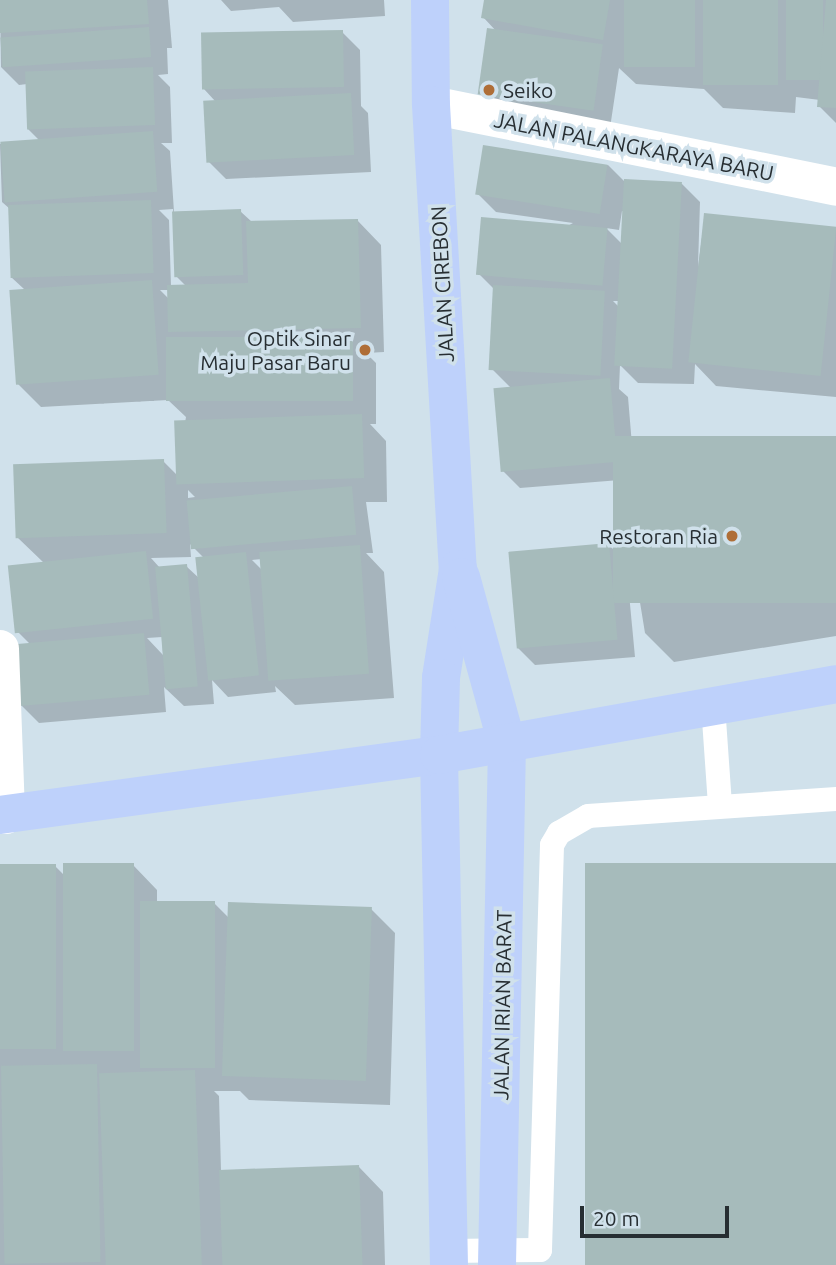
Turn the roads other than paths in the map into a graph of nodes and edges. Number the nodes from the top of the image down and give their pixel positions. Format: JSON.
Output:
{"nodes":[{"id":1,"x":430,"y":0,"type":"edge"},
{"id":2,"x":431,"y":105,"type":"junction"},
{"id":3,"x":836,"y":187,"type":"edge"},
{"id":4,"x":458,"y":569,"type":"junction"},
{"id":5,"x":0,"y":649,"type":"edge"},
{"id":6,"x":836,"y":684,"type":"edge"},
{"id":7,"x":713,"y":705,"type":"junction"},
{"id":8,"x":507,"y":744,"type":"junction"},
{"id":9,"x":439,"y":755,"type":"junction"},
{"id":10,"x":836,"y":799,"type":"edge"},
{"id":11,"x":720,"y":806,"type":"junction"},
{"id":12,"x":3,"y":815,"type":"edge"},
{"id":13,"x":448,"y":1258,"type":"edge"},
{"id":14,"x":541,"y":1258,"type":"edge"},
{"id":15,"x":497,"y":1259,"type":"edge"}],
"edges":[{"from":1,"to":2,"type":"main road","name":"JALAN CIREBON"},
{"from":2,"to":3,"type":"street","name":"JALAN PALANGKARAYA BARU"},
{"from":2,"to":4,"type":"main road","name":"JALAN CIREBON"},
{"from":4,"to":8,"type":"main road","name":"JALAN CIREBON"},
{"from":4,"to":9,"type":"main road","name":"JALAN CIREBON"},
{"from":5,"to":12,"type":"street"},
{"from":6,"to":7,"type":"main road"},
{"from":7,"to":8,"type":"main road"},
{"from":7,"to":11,"type":"lane"},
{"from":8,"to":9,"type":"main road"},
{"from":8,"to":15,"type":"main road","name":"JALAN IRIAN BARAT"},
{"from":9,"to":12,"type":"main road"},
{"from":9,"to":13,"type":"main road"},
{"from":10,"to":11,"type":"lane"},
{"from":11,"to":14,"type":"lane"},
{"from":13,"to":15,"type":"lane"},
{"from":14,"to":15,"type":"lane"}]}
